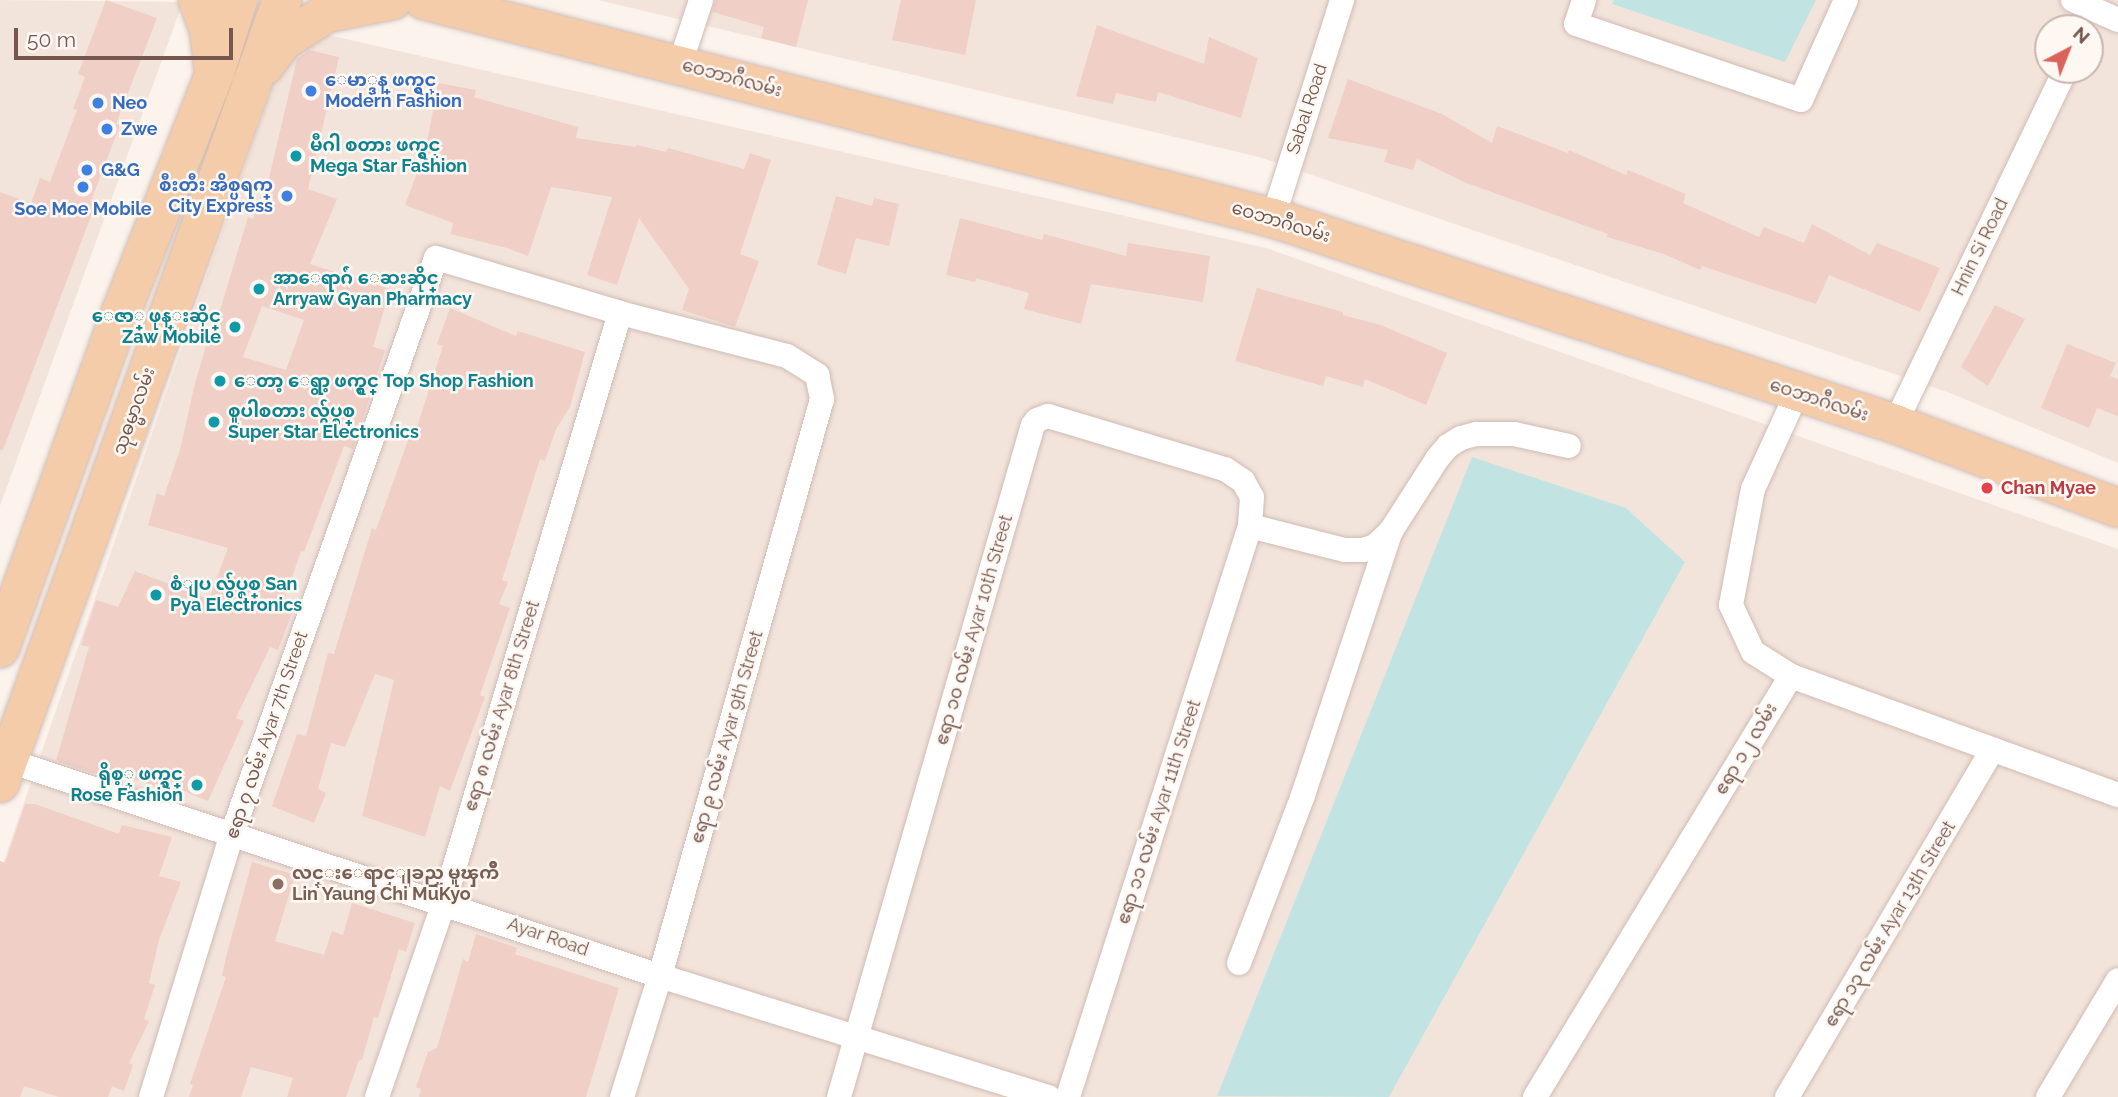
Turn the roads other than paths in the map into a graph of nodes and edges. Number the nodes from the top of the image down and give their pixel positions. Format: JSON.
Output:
{"nodes":[{"id":1,"x":198,"y":0,"type":"edge"},
{"id":2,"x":238,"y":0,"type":"edge"},
{"id":3,"x":282,"y":0,"type":"edge"},
{"id":4,"x":393,"y":0,"type":"edge"},
{"id":5,"x":424,"y":0,"type":"edge"},
{"id":6,"x":701,"y":0,"type":"edge"},
{"id":7,"x":1342,"y":0,"type":"edge"},
{"id":8,"x":1584,"y":0,"type":"edge"},
{"id":9,"x":1846,"y":0,"type":"edge"},
{"id":10,"x":2087,"y":9,"type":"edge"},
{"id":11,"x":2118,"y":20,"type":"edge"},
{"id":12,"x":680,"y":64,"type":"junction"},
{"id":13,"x":215,"y":73,"type":"junction"},
{"id":14,"x":254,"y":79,"type":"junction"},
{"id":15,"x":2058,"y":84,"type":"edge"},
{"id":16,"x":1273,"y":218,"type":"junction"},
{"id":17,"x":620,"y":313,"type":"junction"},
{"id":18,"x":1797,"y":393,"type":"junction"},
{"id":19,"x":1895,"y":424,"type":"junction"},
{"id":20,"x":1569,"y":446,"type":"dead end"},
{"id":21,"x":2118,"y":508,"type":"edge"},
{"id":22,"x":1250,"y":526,"type":"junction"},
{"id":23,"x":1391,"y":531,"type":"junction"},
{"id":24,"x":0,"y":648,"type":"edge"},
{"id":25,"x":1791,"y":676,"type":"junction"},
{"id":26,"x":1992,"y":751,"type":"junction"},
{"id":27,"x":3,"y":767,"type":"edge"},
{"id":28,"x":2118,"y":794,"type":"edge"},
{"id":29,"x":232,"y":834,"type":"junction"},
{"id":30,"x":444,"y":902,"type":"junction"},
{"id":31,"x":1240,"y":963,"type":"dead end"},
{"id":32,"x":660,"y":976,"type":"junction"},
{"id":33,"x":2118,"y":980,"type":"edge"},
{"id":34,"x":857,"y":1035,"type":"junction"},
{"id":35,"x":151,"y":1097,"type":"edge"},
{"id":36,"x":377,"y":1097,"type":"edge"},
{"id":37,"x":622,"y":1097,"type":"edge"},
{"id":38,"x":839,"y":1097,"type":"edge"},
{"id":39,"x":1049,"y":1097,"type":"edge"},
{"id":40,"x":1068,"y":1097,"type":"edge"},
{"id":41,"x":1535,"y":1097,"type":"edge"},
{"id":42,"x":1787,"y":1097,"type":"edge"},
{"id":43,"x":2048,"y":1097,"type":"edge"}],
"edges":[{"from":1,"to":13,"type":"main road"},
{"from":2,"to":13,"type":"main road"},
{"from":3,"to":14,"type":"main road","name":"သုဓမ္မာလမ်း"},
{"from":4,"to":14,"type":"main road"},
{"from":5,"to":12,"type":"main road","name":"ဝေဘာဂီလမ်း"},
{"from":6,"to":12,"type":"street"},
{"from":7,"to":16,"type":"street","name":"Sabal Road"},
{"from":8,"to":9,"type":"street"},
{"from":10,"to":11,"type":"street"},
{"from":12,"to":16,"type":"main road","name":"ဝေဘာဂီလမ်း"},
{"from":13,"to":24,"type":"main road"},
{"from":14,"to":27,"type":"main road","name":"သုဓမ္မာလမ်း"},
{"from":15,"to":19,"type":"street","name":"Hnin Si Road"},
{"from":16,"to":18,"type":"main road","name":"ဝေဘာဂီလမ်း"},
{"from":17,"to":29,"type":"street","name":"ဧရာ ၇ လမ်း Ayar 7th Street"},
{"from":17,"to":30,"type":"street","name":"ဧရာ ၈ လမ်း Ayar 8th Street"},
{"from":17,"to":32,"type":"street","name":"ဧရာ ၉ လမ်း Ayar 9th Street"},
{"from":18,"to":19,"type":"main road","name":"ဝေဘာဂီလမ်း"},
{"from":18,"to":25,"type":"street"},
{"from":19,"to":21,"type":"main road","name":"ဝေဘာဂီလမ်း"},
{"from":20,"to":23,"type":"street"},
{"from":22,"to":23,"type":"street"},
{"from":22,"to":34,"type":"street","name":"ဧရာ ၁၀ လမ်း Ayar 10th Street"},
{"from":22,"to":40,"type":"street","name":"ဧရာ ၁၁ လမ်း Ayar 11th Street"},
{"from":23,"to":31,"type":"street"},
{"from":25,"to":26,"type":"street"},
{"from":25,"to":41,"type":"street","name":"ဧရာ ၁၂ လမ်း"},
{"from":26,"to":28,"type":"street"},
{"from":26,"to":42,"type":"street","name":"ဧရာ ၁၃ လမ်း Ayar 13th Street"},
{"from":27,"to":29,"type":"street","name":"Ayar Road"},
{"from":29,"to":30,"type":"street","name":"Ayar Road"},
{"from":29,"to":35,"type":"street","name":"ဧရာ ၇ လမ်း Ayar 7th Street"},
{"from":30,"to":32,"type":"street","name":"Ayar Road"},
{"from":30,"to":36,"type":"street","name":"ဧရာ ၈ လမ်း Ayar 8th Street"},
{"from":32,"to":34,"type":"street","name":"Ayar Road"},
{"from":32,"to":37,"type":"street","name":"ဧရာ ၉ လမ်း Ayar 9th Street"},
{"from":33,"to":43,"type":"street"},
{"from":34,"to":38,"type":"street","name":"ဧရာ ၁၀ လမ်း Ayar 10th Street"},
{"from":34,"to":39,"type":"street","name":"Ayar Road"}]}
